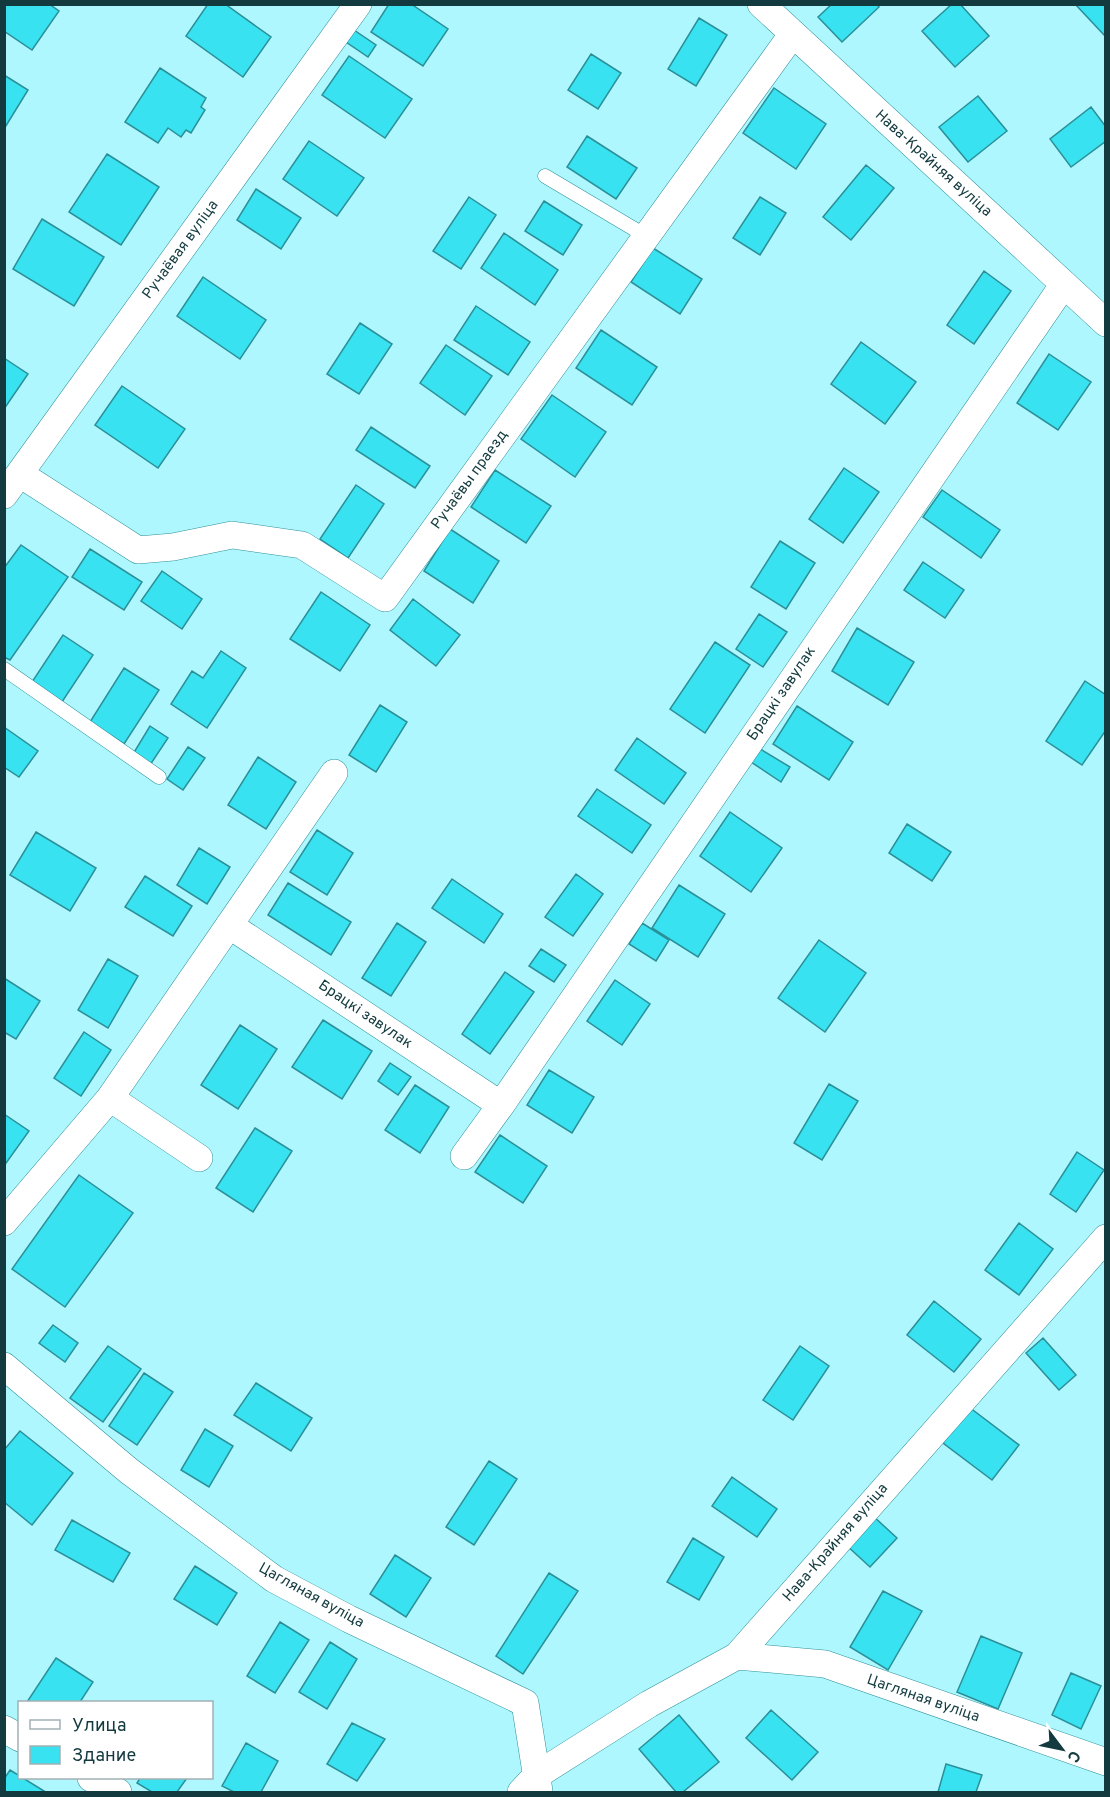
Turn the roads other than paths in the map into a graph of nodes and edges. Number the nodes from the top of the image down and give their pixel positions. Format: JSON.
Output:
{"nodes":[{"id":1,"x":358,"y":4,"type":"edge"},
{"id":2,"x":761,"y":4,"type":"edge"},
{"id":3,"x":792,"y":35,"type":"junction"},
{"id":4,"x":545,"y":176,"type":"dead end"},
{"id":5,"x":646,"y":236,"type":"junction"},
{"id":6,"x":1064,"y":284,"type":"junction"},
{"id":7,"x":1106,"y":323,"type":"edge"},
{"id":8,"x":12,"y":484,"type":"edge"},
{"id":9,"x":4,"y":669,"type":"edge"},
{"id":10,"x":334,"y":773,"type":"dead end"},
{"id":11,"x":159,"y":777,"type":"dead end"},
{"id":12,"x":229,"y":925,"type":"junction"},
{"id":13,"x":110,"y":1098,"type":"junction"},
{"id":14,"x":501,"y":1105,"type":"junction"},
{"id":15,"x":464,"y":1156,"type":"dead end"},
{"id":16,"x":199,"y":1158,"type":"dead end"},
{"id":17,"x":4,"y":1222,"type":"edge"},
{"id":18,"x":1106,"y":1238,"type":"edge"},
{"id":19,"x":4,"y":1366,"type":"edge"},
{"id":20,"x":736,"y":1656,"type":"junction"},
{"id":21,"x":4,"y":1729,"type":"edge"},
{"id":22,"x":18,"y":1736,"type":"edge"},
{"id":23,"x":1106,"y":1762,"type":"edge"},
{"id":24,"x":93,"y":1779,"type":"edge"},
{"id":25,"x":532,"y":1787,"type":"edge"},
{"id":26,"x":118,"y":1792,"type":"edge"}],
"edges":[{"from":1,"to":8,"type":"street","name":"Ручаёвая вуліца"},
{"from":2,"to":3,"type":"street","name":"Нава-Крайняя вуліца"},
{"from":3,"to":5,"type":"street","name":"Ручаёвы праезд"},
{"from":3,"to":6,"type":"street","name":"Нава-Крайняя вуліца"},
{"from":4,"to":5,"type":"lane"},
{"from":5,"to":8,"type":"street","name":"Ручаёвы праезд"},
{"from":6,"to":7,"type":"street","name":"Нава-Крайняя вуліца"},
{"from":6,"to":14,"type":"street","name":"Брацкі завулак"},
{"from":9,"to":11,"type":"lane"},
{"from":10,"to":12,"type":"street"},
{"from":12,"to":13,"type":"street"},
{"from":12,"to":14,"type":"street","name":"Брацкі завулак"},
{"from":13,"to":16,"type":"street"},
{"from":13,"to":17,"type":"street"},
{"from":14,"to":15,"type":"street","name":"Брацкі завулак"},
{"from":18,"to":20,"type":"street","name":"Нава-Крайняя вуліца"},
{"from":19,"to":25,"type":"street","name":"Цагляная вуліца"},
{"from":20,"to":23,"type":"street","name":"Цагляная вуліца"},
{"from":20,"to":25,"type":"street","name":"Нава-Крайняя вуліца"},
{"from":21,"to":22,"type":"street"},
{"from":24,"to":26,"type":"street"}]}
